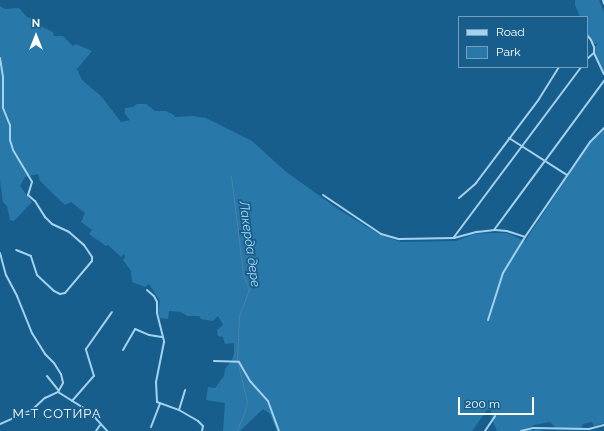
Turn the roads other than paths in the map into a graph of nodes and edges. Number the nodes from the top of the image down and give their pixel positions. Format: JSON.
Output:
{"nodes":[{"id":1,"x":602,"y":0,"type":"edge"},
{"id":2,"x":604,"y":4,"type":"edge"},
{"id":3,"x":588,"y":37,"type":"edge"},
{"id":4,"x":594,"y":53,"type":"junction"},
{"id":5,"x":0,"y":58,"type":"edge"},
{"id":6,"x":588,"y":58,"type":"edge"},
{"id":7,"x":558,"y":68,"type":"edge"},
{"id":8,"x":580,"y":68,"type":"edge"},
{"id":9,"x":604,"y":74,"type":"edge"},
{"id":10,"x":604,"y":81,"type":"edge"},
{"id":11,"x":604,"y":128,"type":"edge"},
{"id":12,"x":509,"y":138,"type":"junction"},
{"id":13,"x":522,"y":146,"type":"junction"},
{"id":14,"x":544,"y":160,"type":"junction"},
{"id":15,"x":567,"y":175,"type":"junction"},
{"id":16,"x":323,"y":195,"type":"dead end"},
{"id":17,"x":458,"y":198,"type":"dead end"},
{"id":18,"x":493,"y":230,"type":"junction"},
{"id":19,"x":525,"y":237,"type":"junction"},
{"id":20,"x":454,"y":238,"type":"junction"},
{"id":21,"x":16,"y":250,"type":"dead end"},
{"id":22,"x":0,"y":253,"type":"edge"},
{"id":23,"x":147,"y":290,"type":"dead end"},
{"id":24,"x":112,"y":312,"type":"dead end"},
{"id":25,"x":488,"y":320,"type":"dead end"},
{"id":26,"x":162,"y":337,"type":"junction"},
{"id":27,"x":123,"y":350,"type":"dead end"},
{"id":28,"x":214,"y":361,"type":"dead end"},
{"id":29,"x":47,"y":376,"type":"dead end"},
{"id":30,"x":184,"y":390,"type":"dead end"},
{"id":31,"x":58,"y":392,"type":"junction"},
{"id":32,"x":72,"y":402,"type":"junction"},
{"id":33,"x":160,"y":404,"type":"junction"},
{"id":34,"x":179,"y":410,"type":"junction"},
{"id":35,"x":495,"y":416,"type":"dead end"},
{"id":36,"x":0,"y":420,"type":"edge"},
{"id":37,"x":1,"y":423,"type":"edge"},
{"id":38,"x":100,"y":425,"type":"junction"},
{"id":39,"x":604,"y":425,"type":"edge"},
{"id":40,"x":151,"y":427,"type":"dead end"},
{"id":41,"x":562,"y":428,"type":"junction"},
{"id":42,"x":96,"y":431,"type":"edge"},
{"id":43,"x":107,"y":431,"type":"edge"},
{"id":44,"x":202,"y":431,"type":"edge"},
{"id":45,"x":279,"y":431,"type":"edge"},
{"id":46,"x":486,"y":431,"type":"edge"},
{"id":47,"x":521,"y":431,"type":"edge"},
{"id":48,"x":561,"y":431,"type":"edge"}],
"edges":[{"from":1,"to":2,"type":"street"},
{"from":3,"to":4,"type":"street"},
{"from":4,"to":6,"type":"street"},
{"from":4,"to":9,"type":"street"},
{"from":5,"to":21,"type":"street"},
{"from":7,"to":12,"type":"street"},
{"from":8,"to":13,"type":"street"},
{"from":10,"to":14,"type":"street"},
{"from":11,"to":15,"type":"street"},
{"from":12,"to":13,"type":"street"},
{"from":12,"to":17,"type":"street"},
{"from":13,"to":14,"type":"street"},
{"from":13,"to":20,"type":"street"},
{"from":14,"to":15,"type":"street"},
{"from":14,"to":18,"type":"street"},
{"from":15,"to":19,"type":"street"},
{"from":16,"to":20,"type":"street"},
{"from":18,"to":19,"type":"street"},
{"from":18,"to":20,"type":"street"},
{"from":19,"to":25,"type":"street"},
{"from":22,"to":31,"type":"street"},
{"from":23,"to":26,"type":"street"},
{"from":24,"to":32,"type":"street"},
{"from":26,"to":27,"type":"street"},
{"from":26,"to":33,"type":"street"},
{"from":28,"to":45,"type":"street"},
{"from":29,"to":31,"type":"street"},
{"from":30,"to":34,"type":"street"},
{"from":31,"to":32,"type":"street"},
{"from":31,"to":37,"type":"street"},
{"from":32,"to":38,"type":"street"},
{"from":33,"to":34,"type":"street"},
{"from":33,"to":40,"type":"street"},
{"from":34,"to":44,"type":"street"},
{"from":35,"to":46,"type":"street"},
{"from":36,"to":37,"type":"street"},
{"from":38,"to":42,"type":"street"},
{"from":38,"to":43,"type":"street"},
{"from":39,"to":41,"type":"street"},
{"from":41,"to":47,"type":"street"},
{"from":41,"to":48,"type":"street"}]}
